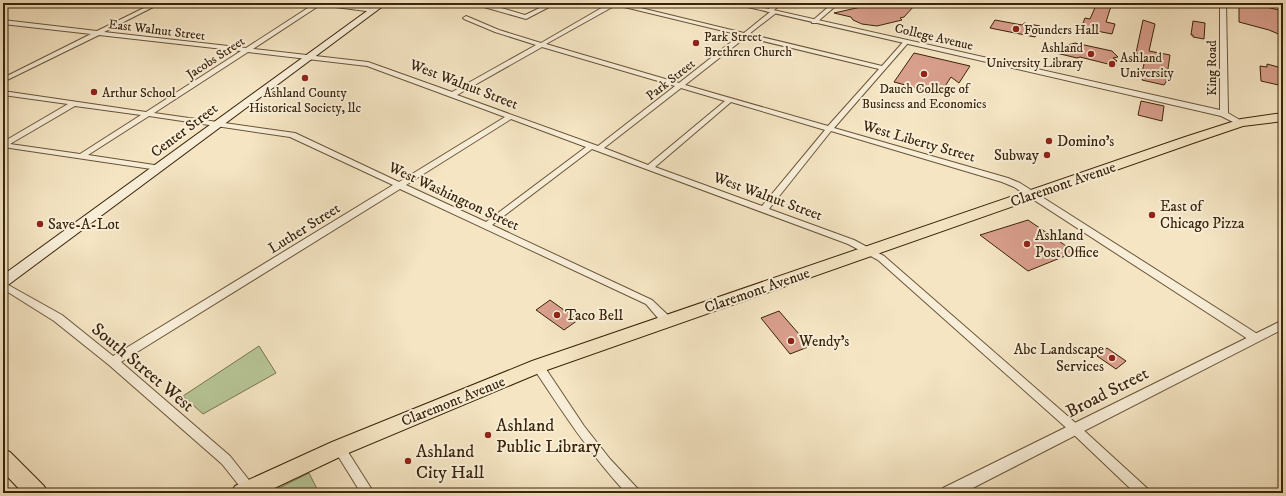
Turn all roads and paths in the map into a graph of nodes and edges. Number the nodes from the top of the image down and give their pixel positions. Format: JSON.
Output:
{"nodes":[{"id":1,"x":158,"y":3,"type":"edge"},
{"id":2,"x":317,"y":3,"type":"edge"},
{"id":3,"x":383,"y":3,"type":"edge"},
{"id":4,"x":480,"y":3,"type":"edge"},
{"id":5,"x":615,"y":3,"type":"edge"},
{"id":6,"x":732,"y":3,"type":"edge"},
{"id":7,"x":779,"y":3,"type":"edge"},
{"id":8,"x":836,"y":3,"type":"edge"},
{"id":9,"x":1223,"y":3,"type":"edge"},
{"id":10,"x":548,"y":6,"type":"dead end"},
{"id":11,"x":374,"y":10,"type":"junction"},
{"id":12,"x":771,"y":12,"type":"junction"},
{"id":13,"x":466,"y":18,"type":"dead end"},
{"id":14,"x":3,"y":22,"type":"edge"},
{"id":15,"x":814,"y":22,"type":"junction"},
{"id":16,"x":98,"y":33,"type":"junction"},
{"id":17,"x":746,"y":34,"type":"junction"},
{"id":18,"x":906,"y":42,"type":"junction"},
{"id":19,"x":542,"y":45,"type":"junction"},
{"id":20,"x":248,"y":50,"type":"junction"},
{"id":21,"x":309,"y":58,"type":"junction"},
{"id":22,"x":883,"y":68,"type":"junction"},
{"id":23,"x":3,"y":80,"type":"edge"},
{"id":24,"x":682,"y":85,"type":"junction"},
{"id":25,"x":3,"y":93,"type":"edge"},
{"id":26,"x":452,"y":95,"type":"junction"},
{"id":27,"x":732,"y":99,"type":"junction"},
{"id":28,"x":75,"y":103,"type":"junction"},
{"id":29,"x":148,"y":114,"type":"junction"},
{"id":30,"x":1224,"y":114,"type":"junction"},
{"id":31,"x":510,"y":117,"type":"junction"},
{"id":32,"x":1283,"y":117,"type":"edge"},
{"id":33,"x":1241,"y":123,"type":"junction"},
{"id":34,"x":218,"y":124,"type":"junction"},
{"id":35,"x":829,"y":129,"type":"junction"},
{"id":36,"x":3,"y":145,"type":"edge"},
{"id":37,"x":595,"y":148,"type":"junction"},
{"id":38,"x":82,"y":156,"type":"junction"},
{"id":39,"x":650,"y":167,"type":"junction"},
{"id":40,"x":158,"y":168,"type":"junction"},
{"id":41,"x":398,"y":186,"type":"junction"},
{"id":42,"x":1031,"y":195,"type":"junction"},
{"id":43,"x":764,"y":209,"type":"junction"},
{"id":44,"x":486,"y":226,"type":"junction"},
{"id":45,"x":869,"y":251,"type":"junction"},
{"id":46,"x":3,"y":282,"type":"edge"},
{"id":47,"x":3,"y":285,"type":"edge"},
{"id":48,"x":666,"y":322,"type":"junction"},
{"id":49,"x":1283,"y":324,"type":"edge"},
{"id":50,"x":1255,"y":338,"type":"junction"},
{"id":51,"x":113,"y":362,"type":"junction"},
{"id":52,"x":538,"y":366,"type":"junction"},
{"id":53,"x":1075,"y":429,"type":"junction"},
{"id":54,"x":339,"y":448,"type":"junction"},
{"id":55,"x":3,"y":458,"type":"edge"},
{"id":56,"x":246,"y":491,"type":"edge"},
{"id":57,"x":36,"y":493,"type":"edge"},
{"id":58,"x":368,"y":493,"type":"edge"},
{"id":59,"x":634,"y":493,"type":"edge"},
{"id":60,"x":948,"y":493,"type":"edge"},
{"id":61,"x":1144,"y":493,"type":"edge"}],
"edges":[{"from":1,"to":16,"type":"street"},
{"from":2,"to":11,"type":"street"},
{"from":2,"to":20,"type":"street","name":"Jacobs Street"},
{"from":3,"to":11,"type":"main road","name":"Center Street"},
{"from":4,"to":10,"type":"street"},
{"from":5,"to":17,"type":"street"},
{"from":5,"to":19,"type":"street"},
{"from":6,"to":12,"type":"street","name":"College Avenue"},
{"from":7,"to":12,"type":"street","name":"Park Street"},
{"from":8,"to":15,"type":"street"},
{"from":9,"to":30,"type":"street","name":"King Road"},
{"from":11,"to":21,"type":"main road","name":"Center Street"},
{"from":12,"to":15,"type":"street","name":"College Avenue"},
{"from":12,"to":17,"type":"street","name":"Park Street"},
{"from":13,"to":19,"type":"street","name":"West Liberty Street"},
{"from":14,"to":16,"type":"street","name":"East Walnut Street"},
{"from":15,"to":18,"type":"street","name":"College Avenue"},
{"from":16,"to":20,"type":"street","name":"East Walnut Street"},
{"from":16,"to":23,"type":"street"},
{"from":17,"to":22,"type":"street"},
{"from":17,"to":24,"type":"street","name":"Park Street"},
{"from":18,"to":22,"type":"street"},
{"from":18,"to":30,"type":"street","name":"College Avenue"},
{"from":19,"to":24,"type":"street","name":"West Liberty Street"},
{"from":19,"to":26,"type":"street"},
{"from":20,"to":21,"type":"street","name":"East Walnut Street"},
{"from":20,"to":29,"type":"street","name":"Jacobs Street"},
{"from":21,"to":26,"type":"street","name":"West Walnut Street"},
{"from":21,"to":34,"type":"main road","name":"Center Street"},
{"from":22,"to":35,"type":"street"},
{"from":24,"to":27,"type":"street","name":"West Liberty Street"},
{"from":24,"to":37,"type":"street","name":"Park Street"},
{"from":25,"to":28,"type":"street","name":"West Washington Street"},
{"from":26,"to":31,"type":"street","name":"West Walnut Street"},
{"from":27,"to":35,"type":"street","name":"West Liberty Street"},
{"from":27,"to":39,"type":"street"},
{"from":28,"to":29,"type":"street","name":"West Washington Street"},
{"from":28,"to":36,"type":"street"},
{"from":29,"to":34,"type":"street","name":"West Washington Street"},
{"from":29,"to":38,"type":"street","name":"Jacobs Street"},
{"from":30,"to":33,"type":"street","name":"King Road"},
{"from":31,"to":37,"type":"street","name":"West Walnut Street"},
{"from":31,"to":41,"type":"street","name":"Luther Street"},
{"from":32,"to":33,"type":"main road","name":"Claremont Avenue"},
{"from":33,"to":42,"type":"main road","name":"Claremont Avenue"},
{"from":34,"to":40,"type":"main road","name":"Center Street"},
{"from":34,"to":41,"type":"street","name":"West Washington Street"},
{"from":35,"to":42,"type":"street","name":"West Liberty Street"},
{"from":35,"to":43,"type":"street"},
{"from":36,"to":38,"type":"street"},
{"from":37,"to":39,"type":"street","name":"West Walnut Street"},
{"from":37,"to":44,"type":"street","name":"Park Street"},
{"from":38,"to":40,"type":"street"},
{"from":39,"to":43,"type":"street","name":"West Walnut Street"},
{"from":40,"to":46,"type":"main road","name":"Center Street"},
{"from":41,"to":44,"type":"street","name":"West Washington Street"},
{"from":41,"to":51,"type":"street","name":"Luther Street"},
{"from":42,"to":45,"type":"main road","name":"Claremont Avenue"},
{"from":42,"to":50,"type":"street","name":"West Liberty Street"},
{"from":43,"to":45,"type":"street","name":"West Walnut Street"},
{"from":44,"to":48,"type":"street","name":"West Washington Street"},
{"from":45,"to":48,"type":"main road","name":"Claremont Avenue"},
{"from":45,"to":53,"type":"street","name":"West Walnut Street"},
{"from":47,"to":51,"type":"street","name":"South Street West"},
{"from":48,"to":52,"type":"main road","name":"Claremont Avenue"},
{"from":49,"to":50,"type":"street","name":"Broad Street"},
{"from":50,"to":53,"type":"street","name":"Broad Street"},
{"from":51,"to":56,"type":"street","name":"South Street West"},
{"from":52,"to":54,"type":"main road","name":"Claremont Avenue"},
{"from":52,"to":59,"type":"street"},
{"from":53,"to":60,"type":"street","name":"Broad Street"},
{"from":53,"to":61,"type":"street","name":"West Walnut Street"},
{"from":54,"to":56,"type":"main road","name":"Claremont Avenue"},
{"from":54,"to":58,"type":"street"},
{"from":55,"to":57,"type":"main road"}]}
